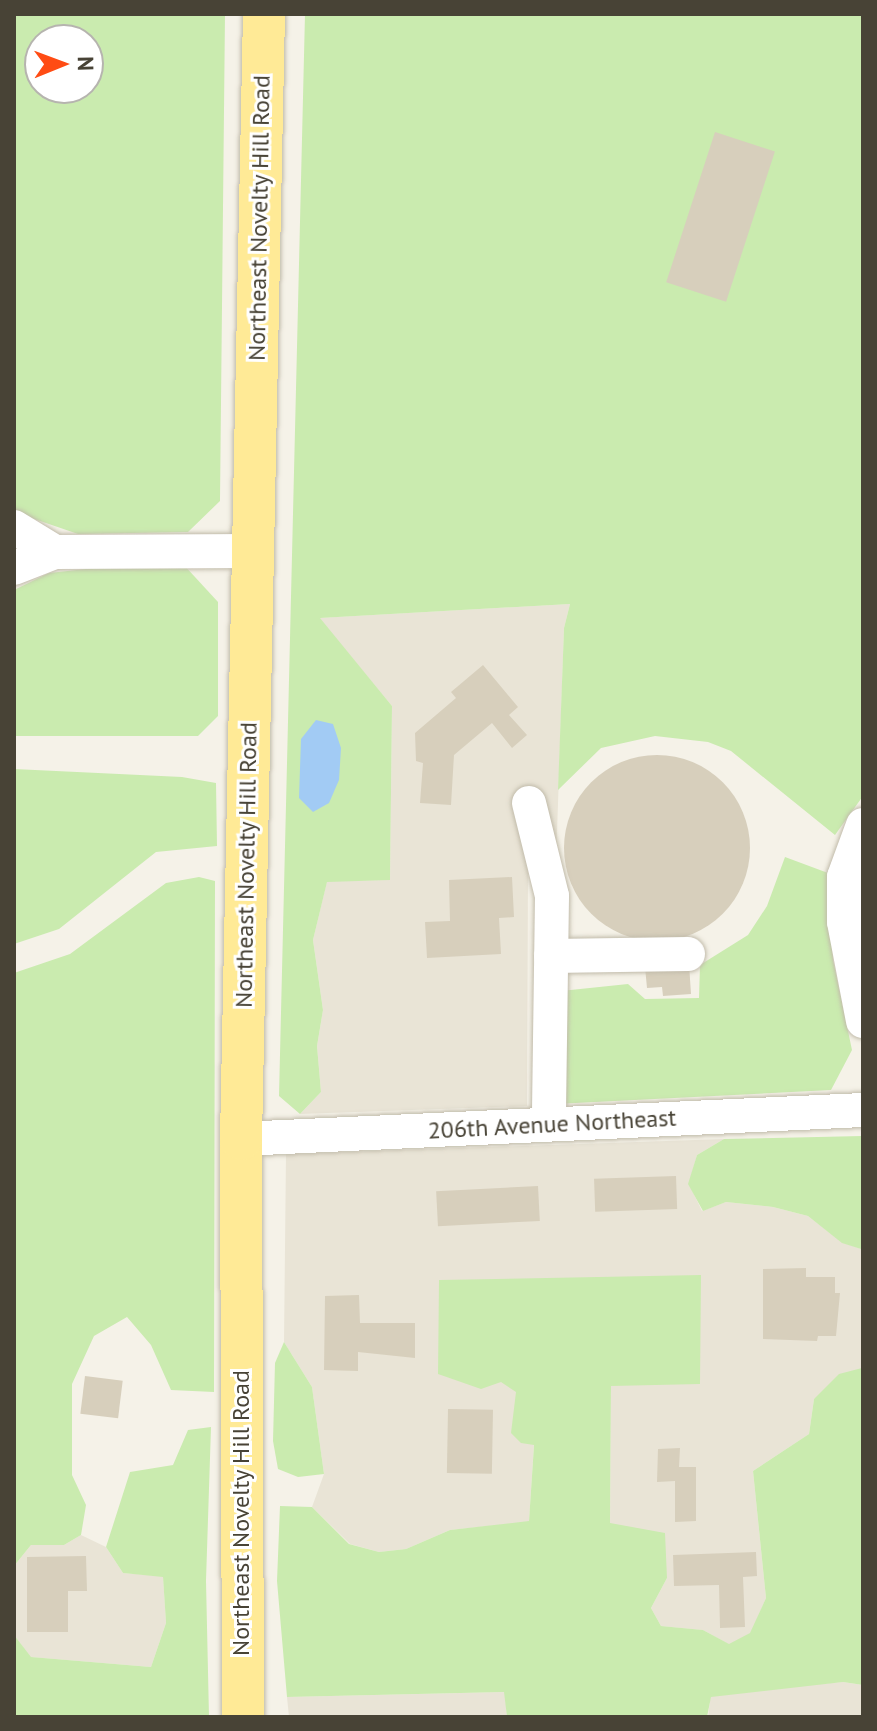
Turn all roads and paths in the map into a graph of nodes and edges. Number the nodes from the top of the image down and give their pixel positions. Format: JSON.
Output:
{"nodes":[{"id":1,"x":264,"y":14,"type":"edge"},
{"id":2,"x":14,"y":527,"type":"edge"},
{"id":3,"x":251,"y":551,"type":"junction"},
{"id":4,"x":55,"y":552,"type":"junction"},
{"id":5,"x":14,"y":568,"type":"edge"},
{"id":6,"x":529,"y":803,"type":"dead end"},
{"id":7,"x":863,"y":825,"type":"edge"},
{"id":8,"x":688,"y":954,"type":"dead end"},
{"id":9,"x":551,"y":956,"type":"junction"},
{"id":10,"x":863,"y":1021,"type":"edge"},
{"id":11,"x":863,"y":1110,"type":"edge"},
{"id":12,"x":549,"y":1124,"type":"junction"},
{"id":13,"x":241,"y":1139,"type":"junction"},
{"id":14,"x":243,"y":1717,"type":"edge"}],
"edges":[{"from":1,"to":3,"type":"main road","name":"Northeast Novelty Hill Road"},
{"from":2,"to":4,"type":"street"},
{"from":3,"to":4,"type":"street"},
{"from":3,"to":13,"type":"main road","name":"Northeast Novelty Hill Road"},
{"from":4,"to":5,"type":"street"},
{"from":6,"to":9,"type":"street"},
{"from":7,"to":10,"type":"street"},
{"from":8,"to":9,"type":"street"},
{"from":9,"to":12,"type":"street"},
{"from":11,"to":12,"type":"street","name":"206th Avenue Northeast"},
{"from":12,"to":13,"type":"street","name":"206th Avenue Northeast"},
{"from":13,"to":14,"type":"main road","name":"Northeast Novelty Hill Road"}]}
